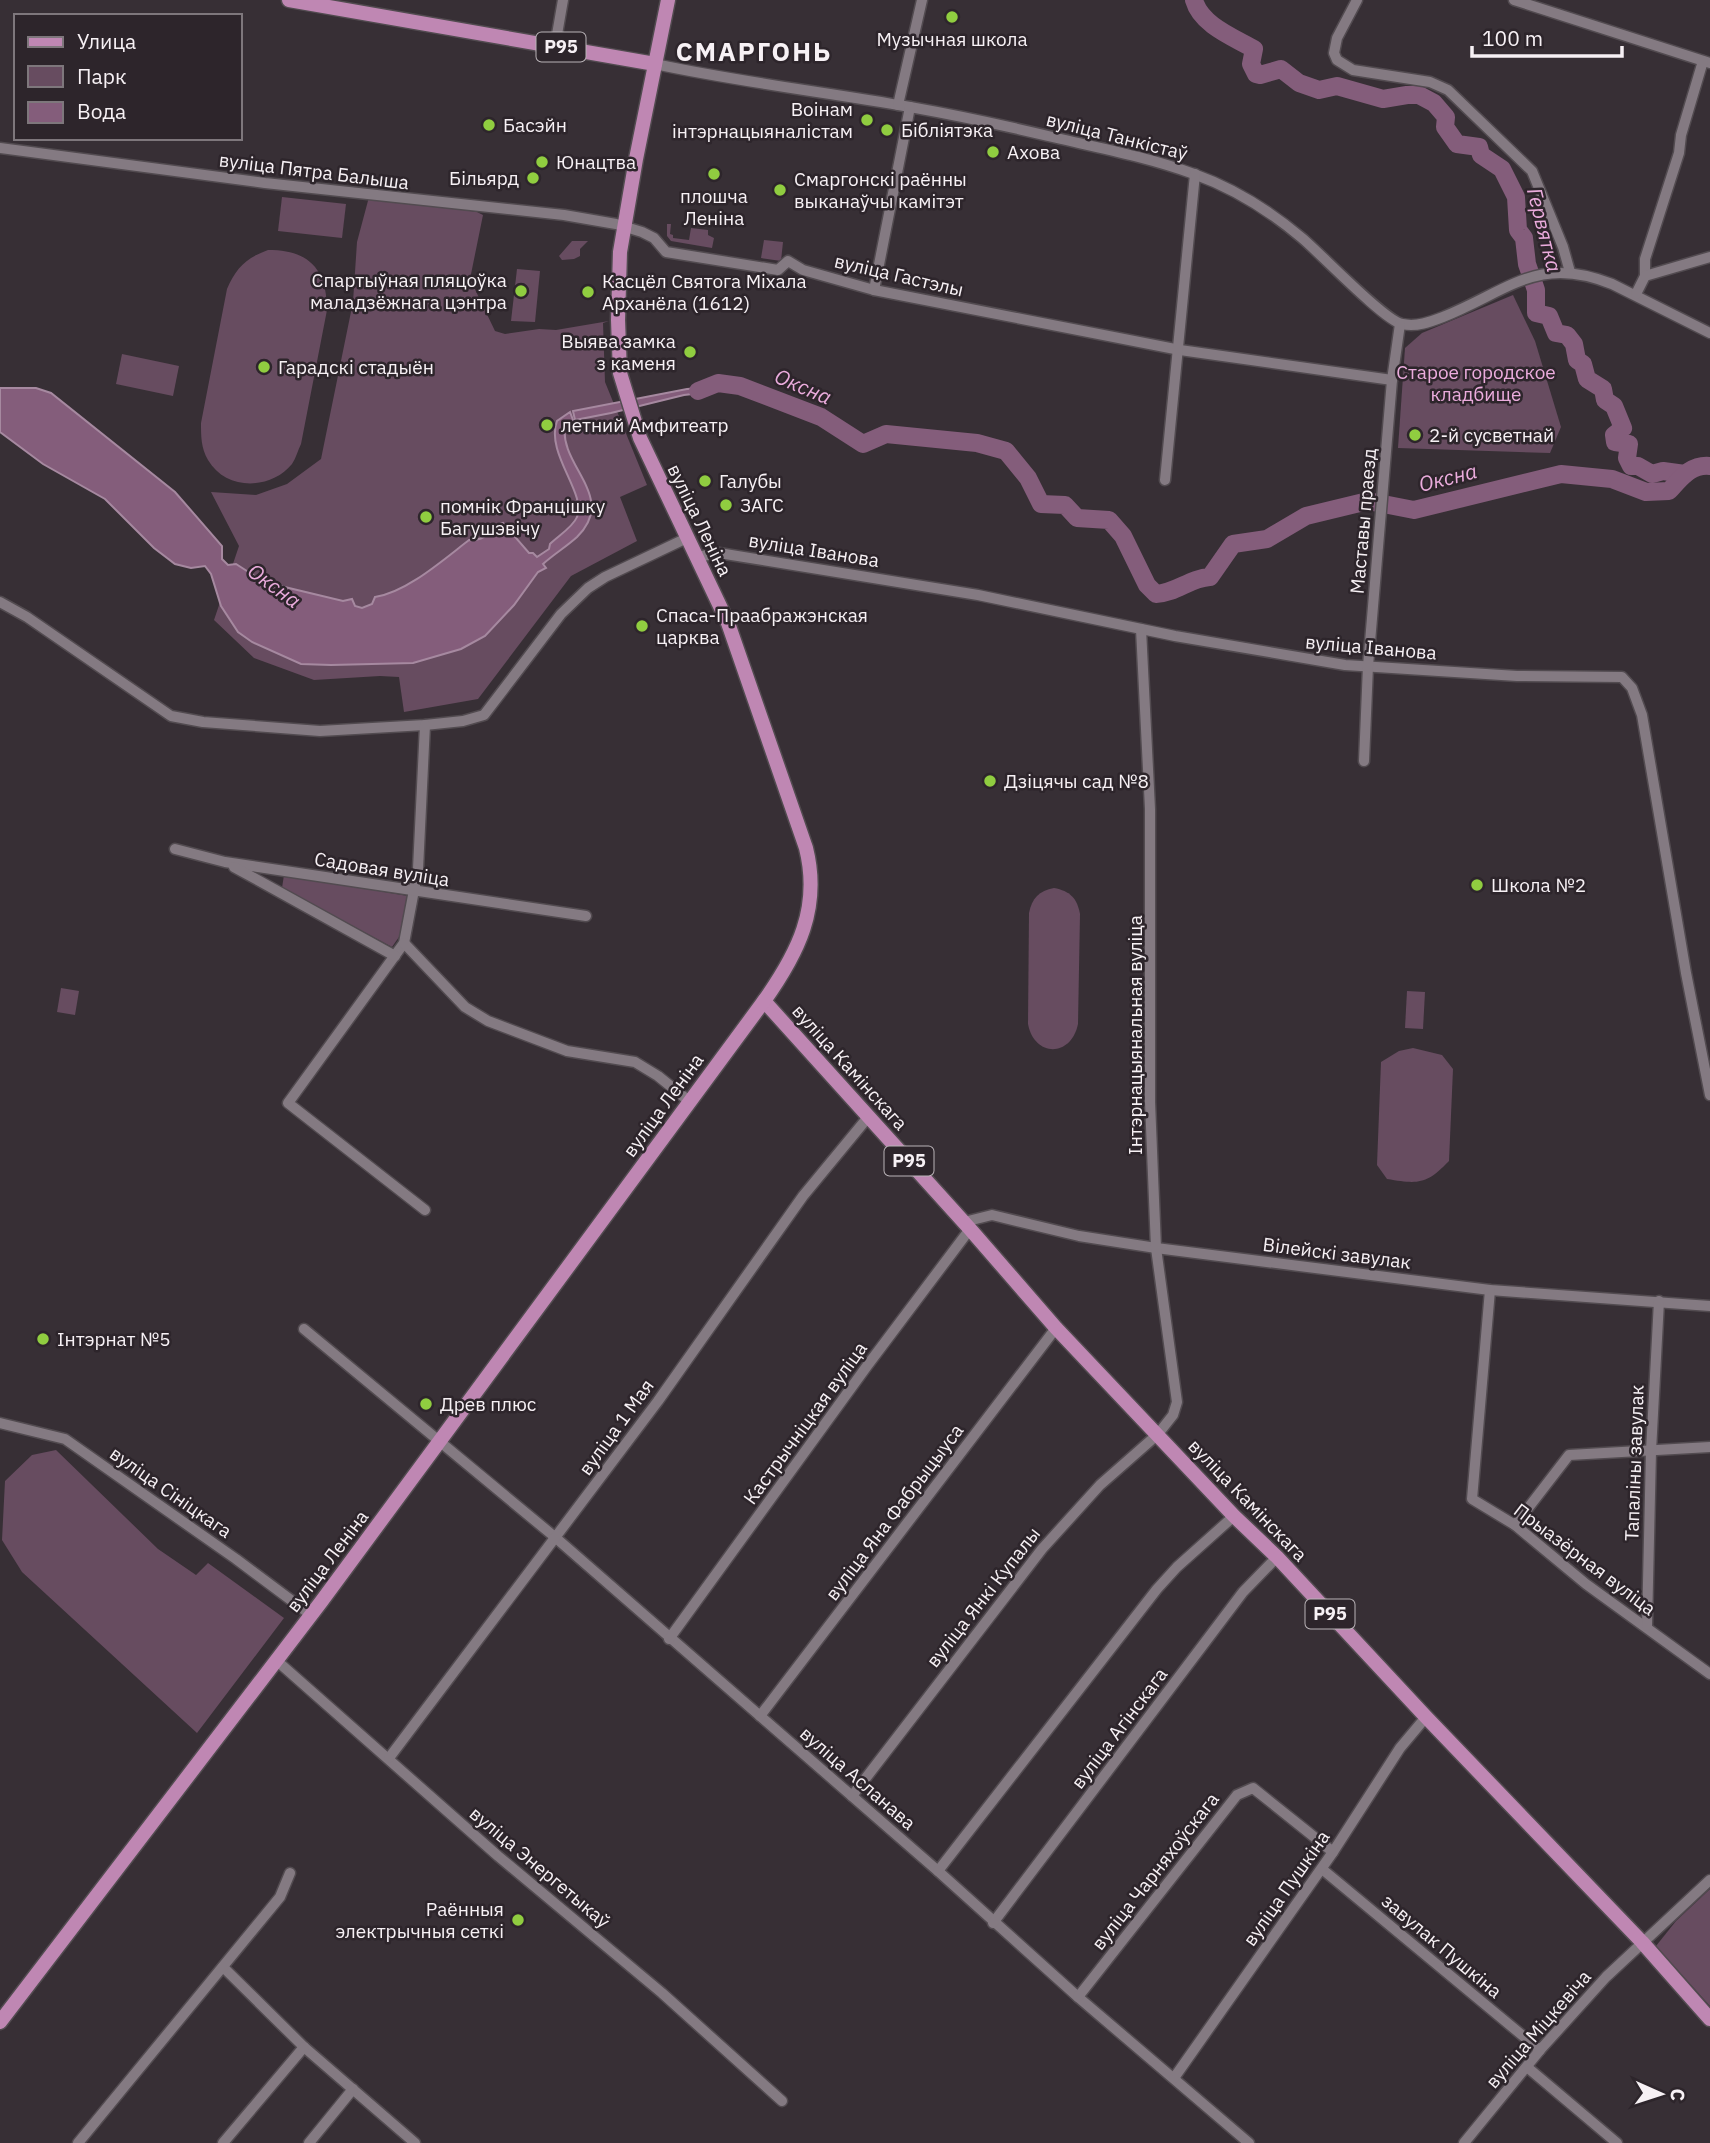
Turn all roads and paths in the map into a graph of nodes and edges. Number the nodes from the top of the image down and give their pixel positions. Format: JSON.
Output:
{"nodes":[{"id":1,"x":289,"y":0,"type":"edge"},
{"id":2,"x":563,"y":0,"type":"edge"},
{"id":3,"x":668,"y":0,"type":"edge"},
{"id":4,"x":922,"y":0,"type":"edge"},
{"id":5,"x":1357,"y":0,"type":"edge"},
{"id":6,"x":1514,"y":0,"type":"edge"},
{"id":7,"x":555,"y":46,"type":"junction"},
{"id":8,"x":1708,"y":60,"type":"edge"},
{"id":9,"x":655,"y":64,"type":"junction"},
{"id":10,"x":904,"y":106,"type":"junction"},
{"id":11,"x":0,"y":148,"type":"edge"},
{"id":12,"x":1195,"y":174,"type":"junction"},
{"id":13,"x":624,"y":226,"type":"junction"},
{"id":14,"x":1710,"y":257,"type":"edge"},
{"id":15,"x":1570,"y":272,"type":"junction"},
{"id":16,"x":1645,"y":276,"type":"junction"},
{"id":17,"x":874,"y":290,"type":"junction"},
{"id":18,"x":1636,"y":294,"type":"junction"},
{"id":19,"x":1401,"y":324,"type":"junction"},
{"id":20,"x":1710,"y":333,"type":"edge"},
{"id":21,"x":1180,"y":350,"type":"junction"},
{"id":22,"x":1392,"y":380,"type":"junction"},
{"id":23,"x":1165,"y":480,"type":"dead end"},
{"id":24,"x":687,"y":538,"type":"junction"},
{"id":25,"x":697,"y":557,"type":"junction"},
{"id":26,"x":0,"y":602,"type":"edge"},
{"id":27,"x":1141,"y":629,"type":"junction"},
{"id":28,"x":1368,"y":666,"type":"junction"},
{"id":29,"x":425,"y":725,"type":"junction"},
{"id":30,"x":1364,"y":761,"type":"dead end"},
{"id":31,"x":175,"y":849,"type":"dead end"},
{"id":32,"x":225,"y":862,"type":"junction"},
{"id":33,"x":415,"y":892,"type":"junction"},
{"id":34,"x":586,"y":916,"type":"dead end"},
{"id":35,"x":404,"y":943,"type":"junction"},
{"id":36,"x":395,"y":957,"type":"junction"},
{"id":37,"x":764,"y":1001,"type":"junction"},
{"id":38,"x":1710,"y":1095,"type":"edge"},
{"id":39,"x":689,"y":1101,"type":"junction"},
{"id":40,"x":869,"y":1116,"type":"junction"},
{"id":41,"x":425,"y":1210,"type":"dead end"},
{"id":42,"x":967,"y":1225,"type":"junction"},
{"id":43,"x":1156,"y":1248,"type":"junction"},
{"id":44,"x":1490,"y":1290,"type":"junction"},
{"id":45,"x":1659,"y":1301,"type":"junction"},
{"id":46,"x":1710,"y":1306,"type":"edge"},
{"id":47,"x":1056,"y":1328,"type":"junction"},
{"id":48,"x":304,"y":1329,"type":"dead end"},
{"id":49,"x":0,"y":1423,"type":"edge"},
{"id":50,"x":1157,"y":1434,"type":"junction"},
{"id":51,"x":439,"y":1443,"type":"junction"},
{"id":52,"x":1710,"y":1447,"type":"edge"},
{"id":53,"x":1651,"y":1451,"type":"junction"},
{"id":54,"x":1234,"y":1516,"type":"junction"},
{"id":55,"x":1515,"y":1525,"type":"junction"},
{"id":56,"x":556,"y":1538,"type":"junction"},
{"id":57,"x":1277,"y":1557,"type":"junction"},
{"id":58,"x":311,"y":1615,"type":"junction"},
{"id":59,"x":1647,"y":1626,"type":"junction"},
{"id":60,"x":669,"y":1639,"type":"junction"},
{"id":61,"x":276,"y":1660,"type":"junction"},
{"id":62,"x":1710,"y":1674,"type":"edge"},
{"id":63,"x":760,"y":1716,"type":"junction"},
{"id":64,"x":1426,"y":1717,"type":"junction"},
{"id":65,"x":389,"y":1758,"type":"junction"},
{"id":66,"x":852,"y":1796,"type":"junction"},
{"id":67,"x":1334,"y":1852,"type":"junction"},
{"id":68,"x":1322,"y":1868,"type":"junction"},
{"id":69,"x":938,"y":1871,"type":"junction"},
{"id":70,"x":290,"y":1873,"type":"dead end"},
{"id":71,"x":1710,"y":1880,"type":"edge"},
{"id":72,"x":993,"y":1923,"type":"junction"},
{"id":73,"x":1642,"y":1942,"type":"junction"},
{"id":74,"x":223,"y":1967,"type":"junction"},
{"id":75,"x":1078,"y":1997,"type":"junction"},
{"id":76,"x":1710,"y":2019,"type":"edge"},
{"id":77,"x":0,"y":2022,"type":"edge"},
{"id":78,"x":304,"y":2046,"type":"junction"},
{"id":79,"x":1540,"y":2050,"type":"junction"},
{"id":80,"x":1527,"y":2067,"type":"junction"},
{"id":81,"x":1174,"y":2078,"type":"junction"},
{"id":82,"x":353,"y":2088,"type":"junction"},
{"id":83,"x":782,"y":2101,"type":"dead end"},
{"id":84,"x":78,"y":2143,"type":"edge"},
{"id":85,"x":223,"y":2143,"type":"edge"},
{"id":86,"x":309,"y":2143,"type":"edge"},
{"id":87,"x":415,"y":2143,"type":"edge"},
{"id":88,"x":1249,"y":2143,"type":"edge"},
{"id":89,"x":1464,"y":2143,"type":"edge"},
{"id":90,"x":1617,"y":2143,"type":"edge"}],
"edges":[{"from":1,"to":7,"type":"main road","number":"Р95"},
{"from":2,"to":7,"type":"street"},
{"from":3,"to":9,"type":"main road","name":"вуліца Леніна"},
{"from":4,"to":10,"type":"street"},
{"from":5,"to":15,"type":"street"},
{"from":6,"to":8,"type":"street"},
{"from":7,"to":9,"type":"main road","number":"Р95"},
{"from":8,"to":16,"type":"street"},
{"from":9,"to":10,"type":"street","name":"вуліца Танкістаў"},
{"from":9,"to":13,"type":"main road","name":"вуліца Леніна"},
{"from":10,"to":12,"type":"street","name":"вуліца Танкістаў"},
{"from":10,"to":17,"type":"street"},
{"from":11,"to":13,"type":"street","name":"вуліца Пятра Балыша"},
{"from":12,"to":19,"type":"street","name":"вуліца Танкістаў"},
{"from":12,"to":21,"type":"street"},
{"from":13,"to":17,"type":"street","name":"вуліца Гастэлы"},
{"from":13,"to":24,"type":"main road","name":"вуліца Леніна"},
{"from":14,"to":16,"type":"street"},
{"from":15,"to":18,"type":"street"},
{"from":15,"to":19,"type":"street"},
{"from":16,"to":18,"type":"street"},
{"from":17,"to":21,"type":"street","name":"вуліца Гастэлы"},
{"from":18,"to":20,"type":"street"},
{"from":19,"to":22,"type":"street","name":"Маставы праезд"},
{"from":21,"to":22,"type":"street","name":"вуліца Гастэлы"},
{"from":21,"to":23,"type":"street"},
{"from":22,"to":28,"type":"street","name":"Маставы праезд"},
{"from":24,"to":25,"type":"main road","name":"вуліца Леніна"},
{"from":24,"to":29,"type":"street"},
{"from":25,"to":27,"type":"street","name":"вуліца Іванова"},
{"from":25,"to":37,"type":"main road","name":"вуліца Леніна"},
{"from":26,"to":29,"type":"street"},
{"from":27,"to":28,"type":"street","name":"вуліца Іванова"},
{"from":27,"to":43,"type":"street","name":"Інтэрнацыянальная вуліца"},
{"from":28,"to":30,"type":"street","name":"Маставы праезд"},
{"from":28,"to":38,"type":"street","name":"вуліца Іванова"},
{"from":29,"to":33,"type":"street"},
{"from":31,"to":32,"type":"street","name":"Садовая вуліца"},
{"from":32,"to":33,"type":"street","name":"Садовая вуліца"},
{"from":32,"to":36,"type":"street"},
{"from":33,"to":34,"type":"street","name":"Садовая вуліца"},
{"from":33,"to":35,"type":"street"},
{"from":35,"to":36,"type":"street"},
{"from":35,"to":39,"type":"street"},
{"from":36,"to":41,"type":"street"},
{"from":37,"to":39,"type":"main road","name":"вуліца Леніна"},
{"from":37,"to":40,"type":"main road","name":"вуліца Камінскага","number":"Р95"},
{"from":39,"to":51,"type":"main road","name":"вуліца Леніна"},
{"from":40,"to":42,"type":"main road","name":"вуліца Камінскага","number":"Р95"},
{"from":40,"to":56,"type":"street","name":"вуліца 1 Мая"},
{"from":42,"to":43,"type":"street","name":"Вілейскі завулак"},
{"from":42,"to":47,"type":"main road","name":"вуліца Камінскага","number":"Р95"},
{"from":42,"to":60,"type":"street","name":"Кастрычніцкая вуліца"},
{"from":43,"to":44,"type":"street","name":"Вілейскі завулак"},
{"from":43,"to":50,"type":"street","name":"Інтэрнацыянальная вуліца"},
{"from":44,"to":45,"type":"street","name":"Вілейскі завулак"},
{"from":44,"to":55,"type":"street","name":"Прыазёрная вуліца"},
{"from":45,"to":46,"type":"street","name":"Вілейскі завулак"},
{"from":45,"to":53,"type":"street","name":"Тапаліны завулак"},
{"from":47,"to":50,"type":"main road","name":"вуліца Камінскага","number":"Р95"},
{"from":47,"to":63,"type":"street","name":"вуліца Яна Фабрыцыуса"},
{"from":48,"to":51,"type":"street","name":"вуліца Асланава"},
{"from":49,"to":58,"type":"street","name":"вуліца Сініцкага"},
{"from":50,"to":54,"type":"main road","name":"вуліца Камінскага","number":"Р95"},
{"from":50,"to":66,"type":"street","name":"вуліца Янкі Купалы"},
{"from":51,"to":56,"type":"street","name":"вуліца Асланава"},
{"from":51,"to":58,"type":"main road","name":"вуліца Леніна"},
{"from":52,"to":53,"type":"street"},
{"from":53,"to":55,"type":"street"},
{"from":53,"to":59,"type":"street","name":"Тапаліны завулак"},
{"from":54,"to":57,"type":"main road","name":"вуліца Камінскага","number":"Р95"},
{"from":54,"to":69,"type":"street"},
{"from":55,"to":59,"type":"street","name":"Прыазёрная вуліца"},
{"from":56,"to":60,"type":"street","name":"вуліца Асланава"},
{"from":56,"to":65,"type":"street","name":"вуліца 1 Мая"},
{"from":57,"to":64,"type":"main road","name":"вуліца Камінскага","number":"Р95"},
{"from":57,"to":72,"type":"street","name":"вуліца Агінскага"},
{"from":58,"to":61,"type":"main road","name":"вуліца Леніна"},
{"from":59,"to":62,"type":"street","name":"Прыазёрная вуліца"},
{"from":60,"to":63,"type":"street","name":"вуліца Асланава"},
{"from":61,"to":65,"type":"street","name":"вуліца Энергетыкаў"},
{"from":61,"to":77,"type":"main road","name":"вуліца Леніна"},
{"from":63,"to":66,"type":"street","name":"вуліца Асланава"},
{"from":64,"to":67,"type":"street","name":"вуліца Пушкіна"},
{"from":64,"to":73,"type":"main road","name":"вуліца Камінскага","number":"Р95"},
{"from":65,"to":83,"type":"street","name":"вуліца Энергетыкаў"},
{"from":66,"to":69,"type":"street","name":"вуліца Асланава"},
{"from":67,"to":68,"type":"street","name":"вуліца Пушкіна"},
{"from":67,"to":75,"type":"street","name":"вуліца Чарняхоўскага"},
{"from":68,"to":79,"type":"street","name":"завулак Пушкіна"},
{"from":68,"to":81,"type":"street","name":"вуліца Пушкіна"},
{"from":69,"to":72,"type":"street","name":"вуліца Асланава"},
{"from":70,"to":74,"type":"street"},
{"from":71,"to":73,"type":"street"},
{"from":72,"to":75,"type":"street","name":"вуліца Асланава"},
{"from":73,"to":76,"type":"main road","name":"вуліца Камінскага","number":"Р95"},
{"from":73,"to":79,"type":"street","name":"вуліца Міцкевіча"},
{"from":74,"to":78,"type":"street"},
{"from":74,"to":84,"type":"street"},
{"from":75,"to":81,"type":"street","name":"вуліца Асланава"},
{"from":78,"to":82,"type":"street"},
{"from":78,"to":85,"type":"street"},
{"from":79,"to":80,"type":"street","name":"вуліца Міцкевіча"},
{"from":80,"to":89,"type":"street","name":"вуліца Міцкевіча"},
{"from":80,"to":90,"type":"street"},
{"from":81,"to":88,"type":"street","name":"вуліца Асланава"},
{"from":82,"to":86,"type":"street"},
{"from":82,"to":87,"type":"street"}]}
